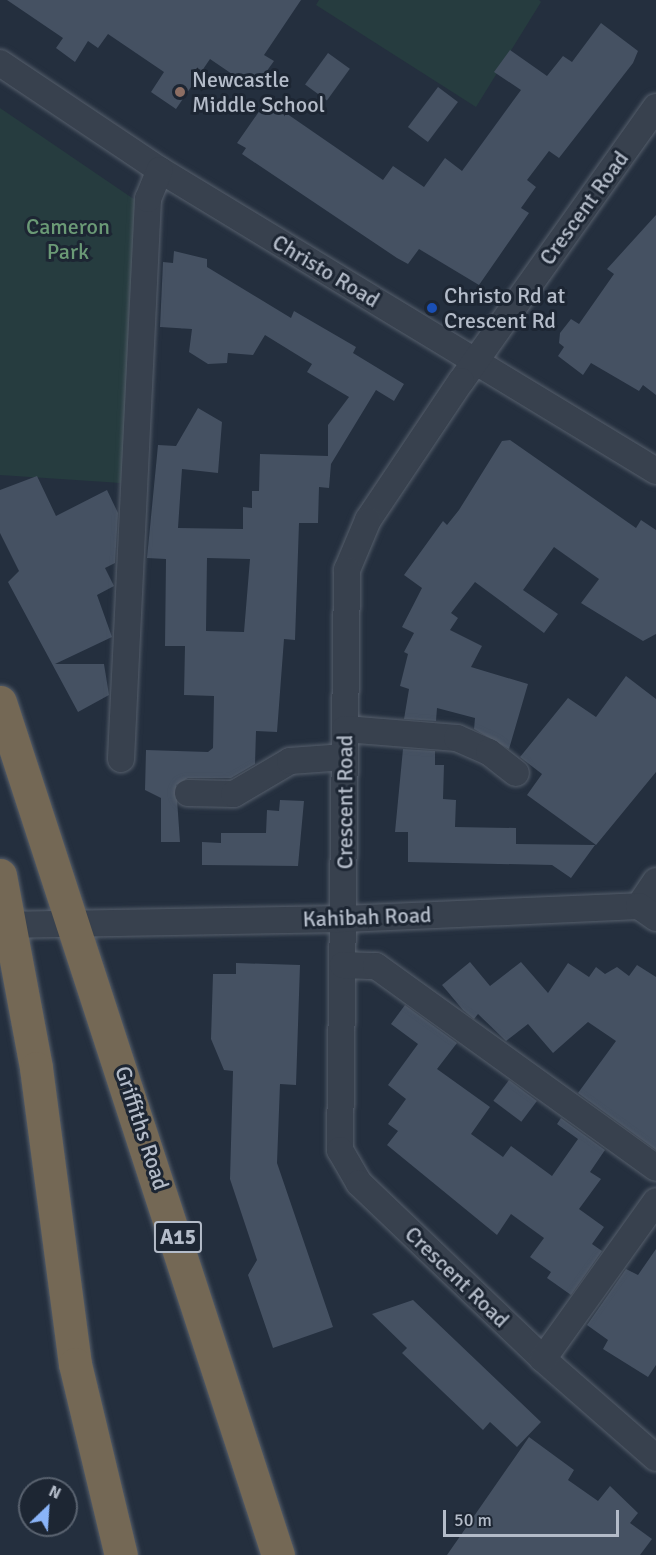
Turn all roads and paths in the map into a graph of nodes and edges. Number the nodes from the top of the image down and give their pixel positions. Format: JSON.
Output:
{"nodes":[{"id":1,"x":0,"y":63,"type":"edge"},
{"id":2,"x":656,"y":107,"type":"edge"},
{"id":3,"x":160,"y":170,"type":"junction"},
{"id":4,"x":474,"y":362,"type":"junction"},
{"id":5,"x":656,"y":471,"type":"edge"},
{"id":6,"x":0,"y":702,"type":"edge"},
{"id":7,"x":345,"y":729,"type":"junction"},
{"id":8,"x":345,"y":757,"type":"junction"},
{"id":9,"x":121,"y":759,"type":"dead end"},
{"id":10,"x":516,"y":773,"type":"dead end"},
{"id":11,"x":188,"y":793,"type":"dead end"},
{"id":12,"x":0,"y":875,"type":"edge"},
{"id":13,"x":656,"y":881,"type":"edge"},
{"id":14,"x":648,"y":912,"type":"edge"},
{"id":15,"x":344,"y":919,"type":"junction"},
{"id":16,"x":74,"y":921,"type":"junction"},
{"id":17,"x":6,"y":924,"type":"edge"},
{"id":18,"x":343,"y":965,"type":"junction"},
{"id":19,"x":656,"y":1168,"type":"edge"},
{"id":20,"x":656,"y":1202,"type":"edge"},
{"id":21,"x":543,"y":1359,"type":"junction"},
{"id":22,"x":656,"y":1458,"type":"edge"},
{"id":23,"x":121,"y":1555,"type":"edge"},
{"id":24,"x":278,"y":1555,"type":"edge"}],
"edges":[{"from":1,"to":3,"type":"street","name":"Christo Road"},
{"from":2,"to":4,"type":"street","name":"Crescent Road"},
{"from":3,"to":4,"type":"street","name":"Christo Road"},
{"from":3,"to":9,"type":"street"},
{"from":4,"to":5,"type":"street","name":"Christo Road"},
{"from":4,"to":7,"type":"street","name":"Crescent Road"},
{"from":6,"to":16,"type":"highway","name":"Griffiths Road","number":"A15"},
{"from":7,"to":8,"type":"street","name":"Crescent Road"},
{"from":7,"to":10,"type":"street"},
{"from":8,"to":11,"type":"street"},
{"from":8,"to":15,"type":"street","name":"Crescent Road"},
{"from":12,"to":17,"type":"highway"},
{"from":13,"to":14,"type":"street"},
{"from":14,"to":15,"type":"street","name":"Kahibah Road"},
{"from":15,"to":16,"type":"street","name":"Kahibah Road"},
{"from":15,"to":18,"type":"street","name":"Crescent Road"},
{"from":16,"to":17,"type":"street","name":"Kahibah Road"},
{"from":16,"to":24,"type":"highway","name":"Griffiths Road","number":"A15"},
{"from":17,"to":23,"type":"highway"},
{"from":18,"to":19,"type":"street"},
{"from":18,"to":21,"type":"street","name":"Crescent Road"},
{"from":20,"to":21,"type":"street"},
{"from":21,"to":22,"type":"street","name":"Crescent Road"}]}
